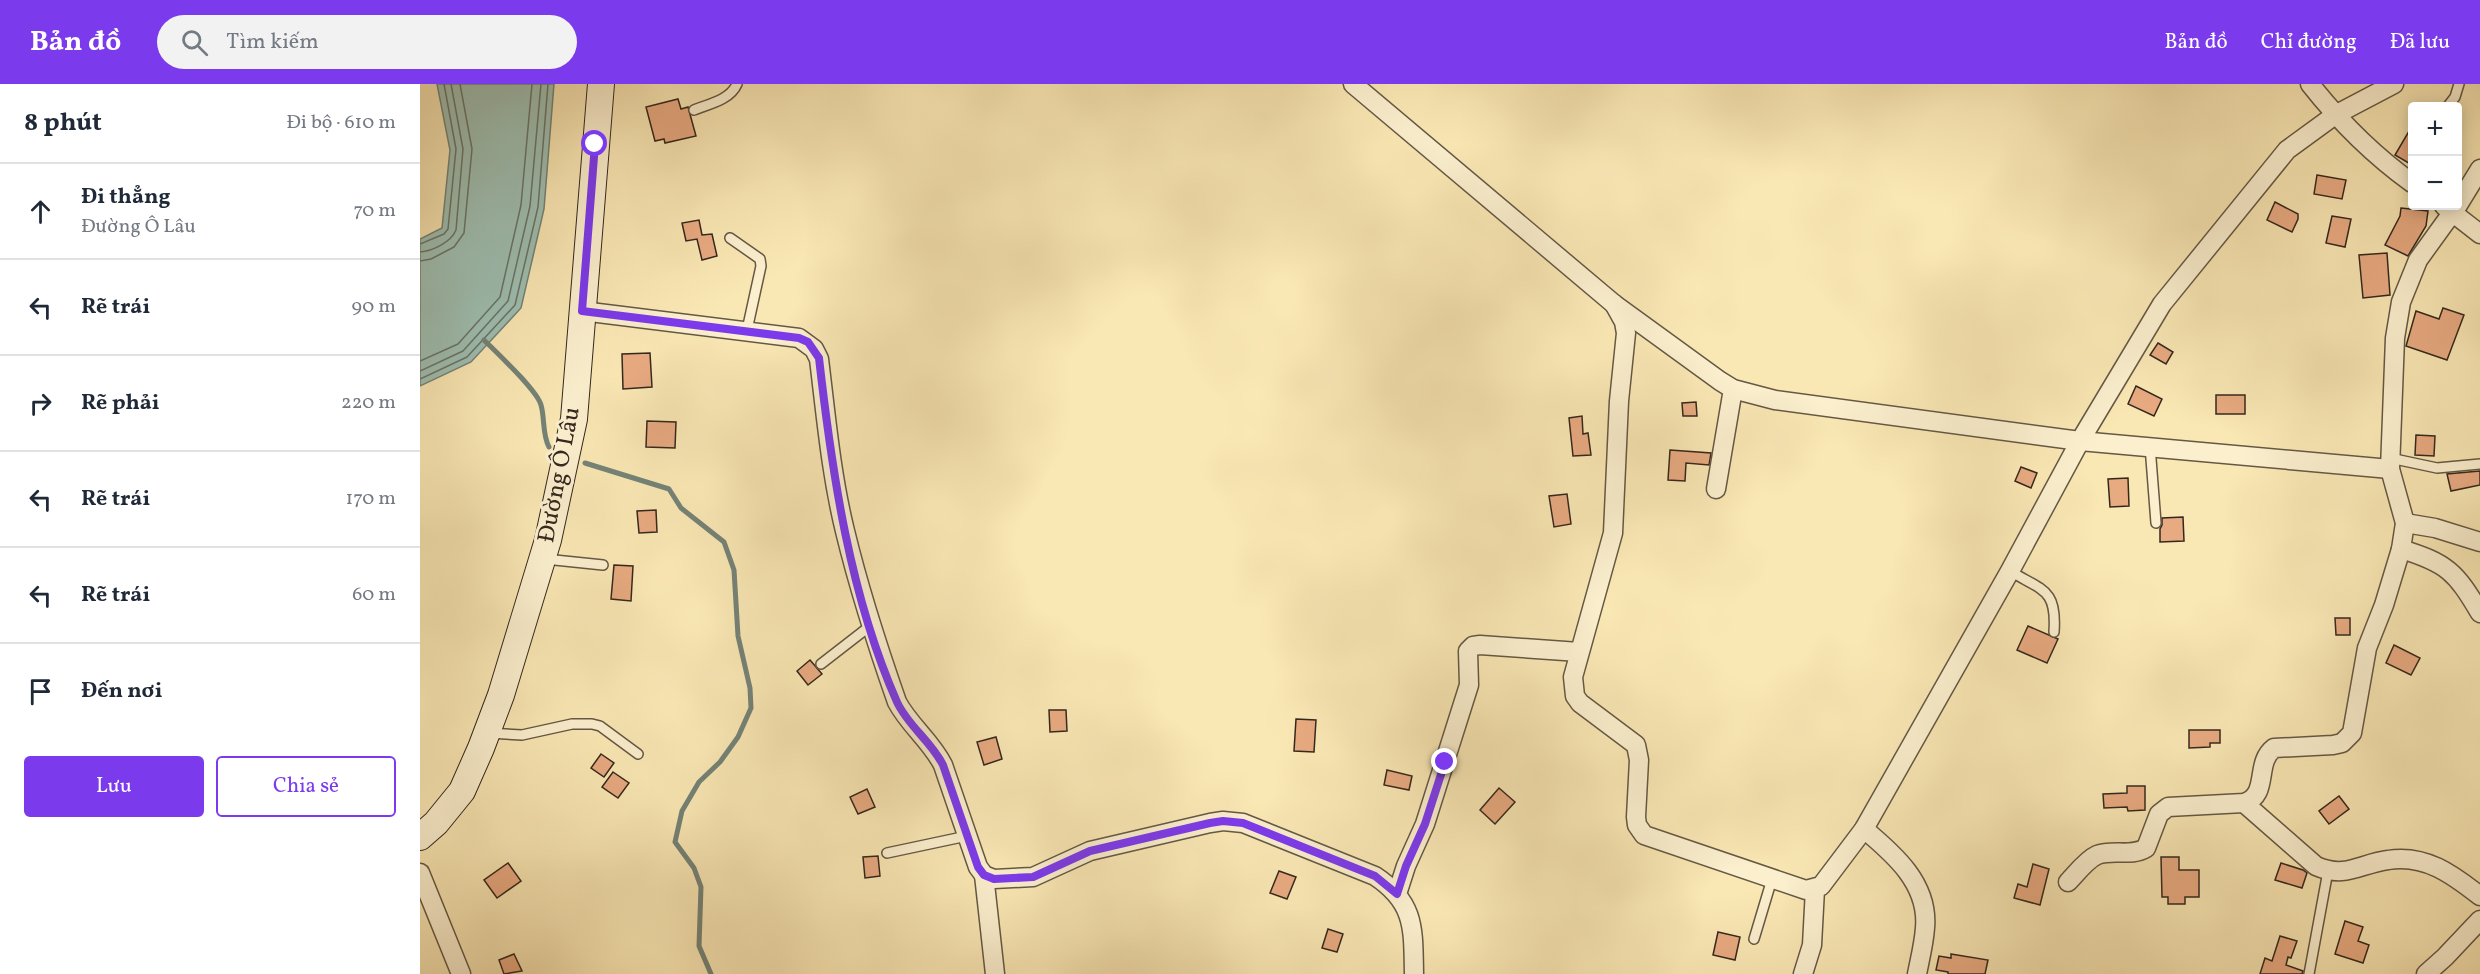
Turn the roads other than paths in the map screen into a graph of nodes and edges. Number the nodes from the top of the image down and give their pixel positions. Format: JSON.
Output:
{"nodes":[{"id":1,"x":600,"y":84,"type":"edge"},
{"id":2,"x":737,"y":84,"type":"edge"},
{"id":3,"x":1353,"y":84,"type":"edge"},
{"id":4,"x":2310,"y":84,"type":"edge"},
{"id":5,"x":2394,"y":84,"type":"edge"},
{"id":6,"x":2459,"y":84,"type":"edge"},
{"id":7,"x":2452,"y":102,"type":"edge"},
{"id":8,"x":694,"y":110,"type":"dead end"},
{"id":9,"x":2335,"y":115,"type":"junction"},
{"id":10,"x":2480,"y":169,"type":"edge"},
{"id":11,"x":2408,"y":180,"type":"edge"},
{"id":12,"x":2462,"y":194,"type":"edge"},
{"id":13,"x":2451,"y":210,"type":"edge"},
{"id":14,"x":2456,"y":210,"type":"edge"},
{"id":15,"x":2480,"y":234,"type":"edge"},
{"id":16,"x":730,"y":238,"type":"dead end"},
{"id":17,"x":1614,"y":304,"type":"junction"},
{"id":18,"x":582,"y":311,"type":"junction"},
{"id":19,"x":747,"y":330,"type":"junction"},
{"id":20,"x":1733,"y":388,"type":"junction"},
{"id":21,"x":2080,"y":441,"type":"junction"},
{"id":22,"x":2150,"y":446,"type":"junction"},
{"id":23,"x":2390,"y":464,"type":"junction"},
{"id":24,"x":2480,"y":464,"type":"edge"},
{"id":25,"x":1716,"y":489,"type":"dead end"},
{"id":26,"x":2156,"y":523,"type":"dead end"},
{"id":27,"x":2405,"y":523,"type":"junction"},
{"id":28,"x":2480,"y":542,"type":"edge"},
{"id":29,"x":2401,"y":549,"type":"junction"},
{"id":30,"x":543,"y":558,"type":"junction"},
{"id":31,"x":603,"y":565,"type":"dead end"},
{"id":32,"x":2010,"y":572,"type":"junction"},
{"id":33,"x":2480,"y":613,"type":"edge"},
{"id":34,"x":870,"y":626,"type":"junction"},
{"id":35,"x":2054,"y":633,"type":"dead end"},
{"id":36,"x":1579,"y":652,"type":"junction"},
{"id":37,"x":820,"y":664,"type":"dead end"},
{"id":38,"x":487,"y":733,"type":"junction"},
{"id":39,"x":638,"y":754,"type":"dead end"},
{"id":40,"x":2244,"y":803,"type":"junction"},
{"id":41,"x":1864,"y":829,"type":"junction"},
{"id":42,"x":967,"y":836,"type":"junction"},
{"id":43,"x":420,"y":837,"type":"edge"},
{"id":44,"x":888,"y":853,"type":"dead end"},
{"id":45,"x":2328,"y":872,"type":"junction"},
{"id":46,"x":420,"y":873,"type":"edge"},
{"id":47,"x":984,"y":875,"type":"junction"},
{"id":48,"x":1772,"y":879,"type":"junction"},
{"id":49,"x":2068,"y":882,"type":"dead end"},
{"id":50,"x":1815,"y":889,"type":"junction"},
{"id":51,"x":1397,"y":894,"type":"junction"},
{"id":52,"x":2480,"y":896,"type":"edge"},
{"id":53,"x":2480,"y":920,"type":"edge"},
{"id":54,"x":1754,"y":939,"type":"dead end"},
{"id":55,"x":461,"y":974,"type":"edge"},
{"id":56,"x":995,"y":974,"type":"edge"},
{"id":57,"x":1414,"y":974,"type":"edge"},
{"id":58,"x":1803,"y":974,"type":"edge"},
{"id":59,"x":1917,"y":974,"type":"edge"},
{"id":60,"x":2309,"y":974,"type":"edge"},
{"id":61,"x":2426,"y":974,"type":"edge"}],
"edges":[{"from":1,"to":18,"type":"main road","name":"Đường Ô Lâu"},
{"from":2,"to":8,"type":"lane"},
{"from":3,"to":17,"type":"street"},
{"from":4,"to":9,"type":"street"},
{"from":5,"to":9,"type":"street"},
{"from":6,"to":7,"type":"lane"},
{"from":9,"to":11,"type":"street"},
{"from":9,"to":21,"type":"street"},
{"from":10,"to":12,"type":"street"},
{"from":13,"to":23,"type":"street"},
{"from":14,"to":15,"type":"street"},
{"from":16,"to":19,"type":"lane"},
{"from":17,"to":20,"type":"street"},
{"from":17,"to":36,"type":"street"},
{"from":18,"to":19,"type":"street"},
{"from":18,"to":30,"type":"main road","name":"Đường Ô Lâu"},
{"from":19,"to":34,"type":"street"},
{"from":20,"to":21,"type":"street"},
{"from":20,"to":25,"type":"street"},
{"from":21,"to":22,"type":"street"},
{"from":21,"to":32,"type":"street"},
{"from":22,"to":23,"type":"street"},
{"from":22,"to":26,"type":"lane"},
{"from":23,"to":24,"type":"lane"},
{"from":23,"to":27,"type":"street"},
{"from":27,"to":28,"type":"street"},
{"from":27,"to":29,"type":"street"},
{"from":29,"to":33,"type":"street"},
{"from":29,"to":40,"type":"street"},
{"from":30,"to":31,"type":"lane"},
{"from":30,"to":38,"type":"main road","name":"Đường Ô Lâu"},
{"from":32,"to":35,"type":"lane"},
{"from":32,"to":41,"type":"street"},
{"from":34,"to":37,"type":"lane"},
{"from":34,"to":42,"type":"street"},
{"from":36,"to":48,"type":"street"},
{"from":36,"to":51,"type":"street"},
{"from":38,"to":39,"type":"lane"},
{"from":38,"to":43,"type":"main road","name":"Đường Ô Lâu"},
{"from":40,"to":45,"type":"street"},
{"from":40,"to":49,"type":"street"},
{"from":41,"to":50,"type":"street"},
{"from":41,"to":59,"type":"street"},
{"from":42,"to":44,"type":"lane"},
{"from":42,"to":47,"type":"street"},
{"from":45,"to":52,"type":"street"},
{"from":45,"to":60,"type":"lane"},
{"from":46,"to":55,"type":"street"},
{"from":47,"to":51,"type":"street"},
{"from":47,"to":56,"type":"street"},
{"from":48,"to":50,"type":"street"},
{"from":48,"to":54,"type":"lane"},
{"from":50,"to":58,"type":"street"},
{"from":51,"to":57,"type":"street"},
{"from":53,"to":61,"type":"street"}]}
